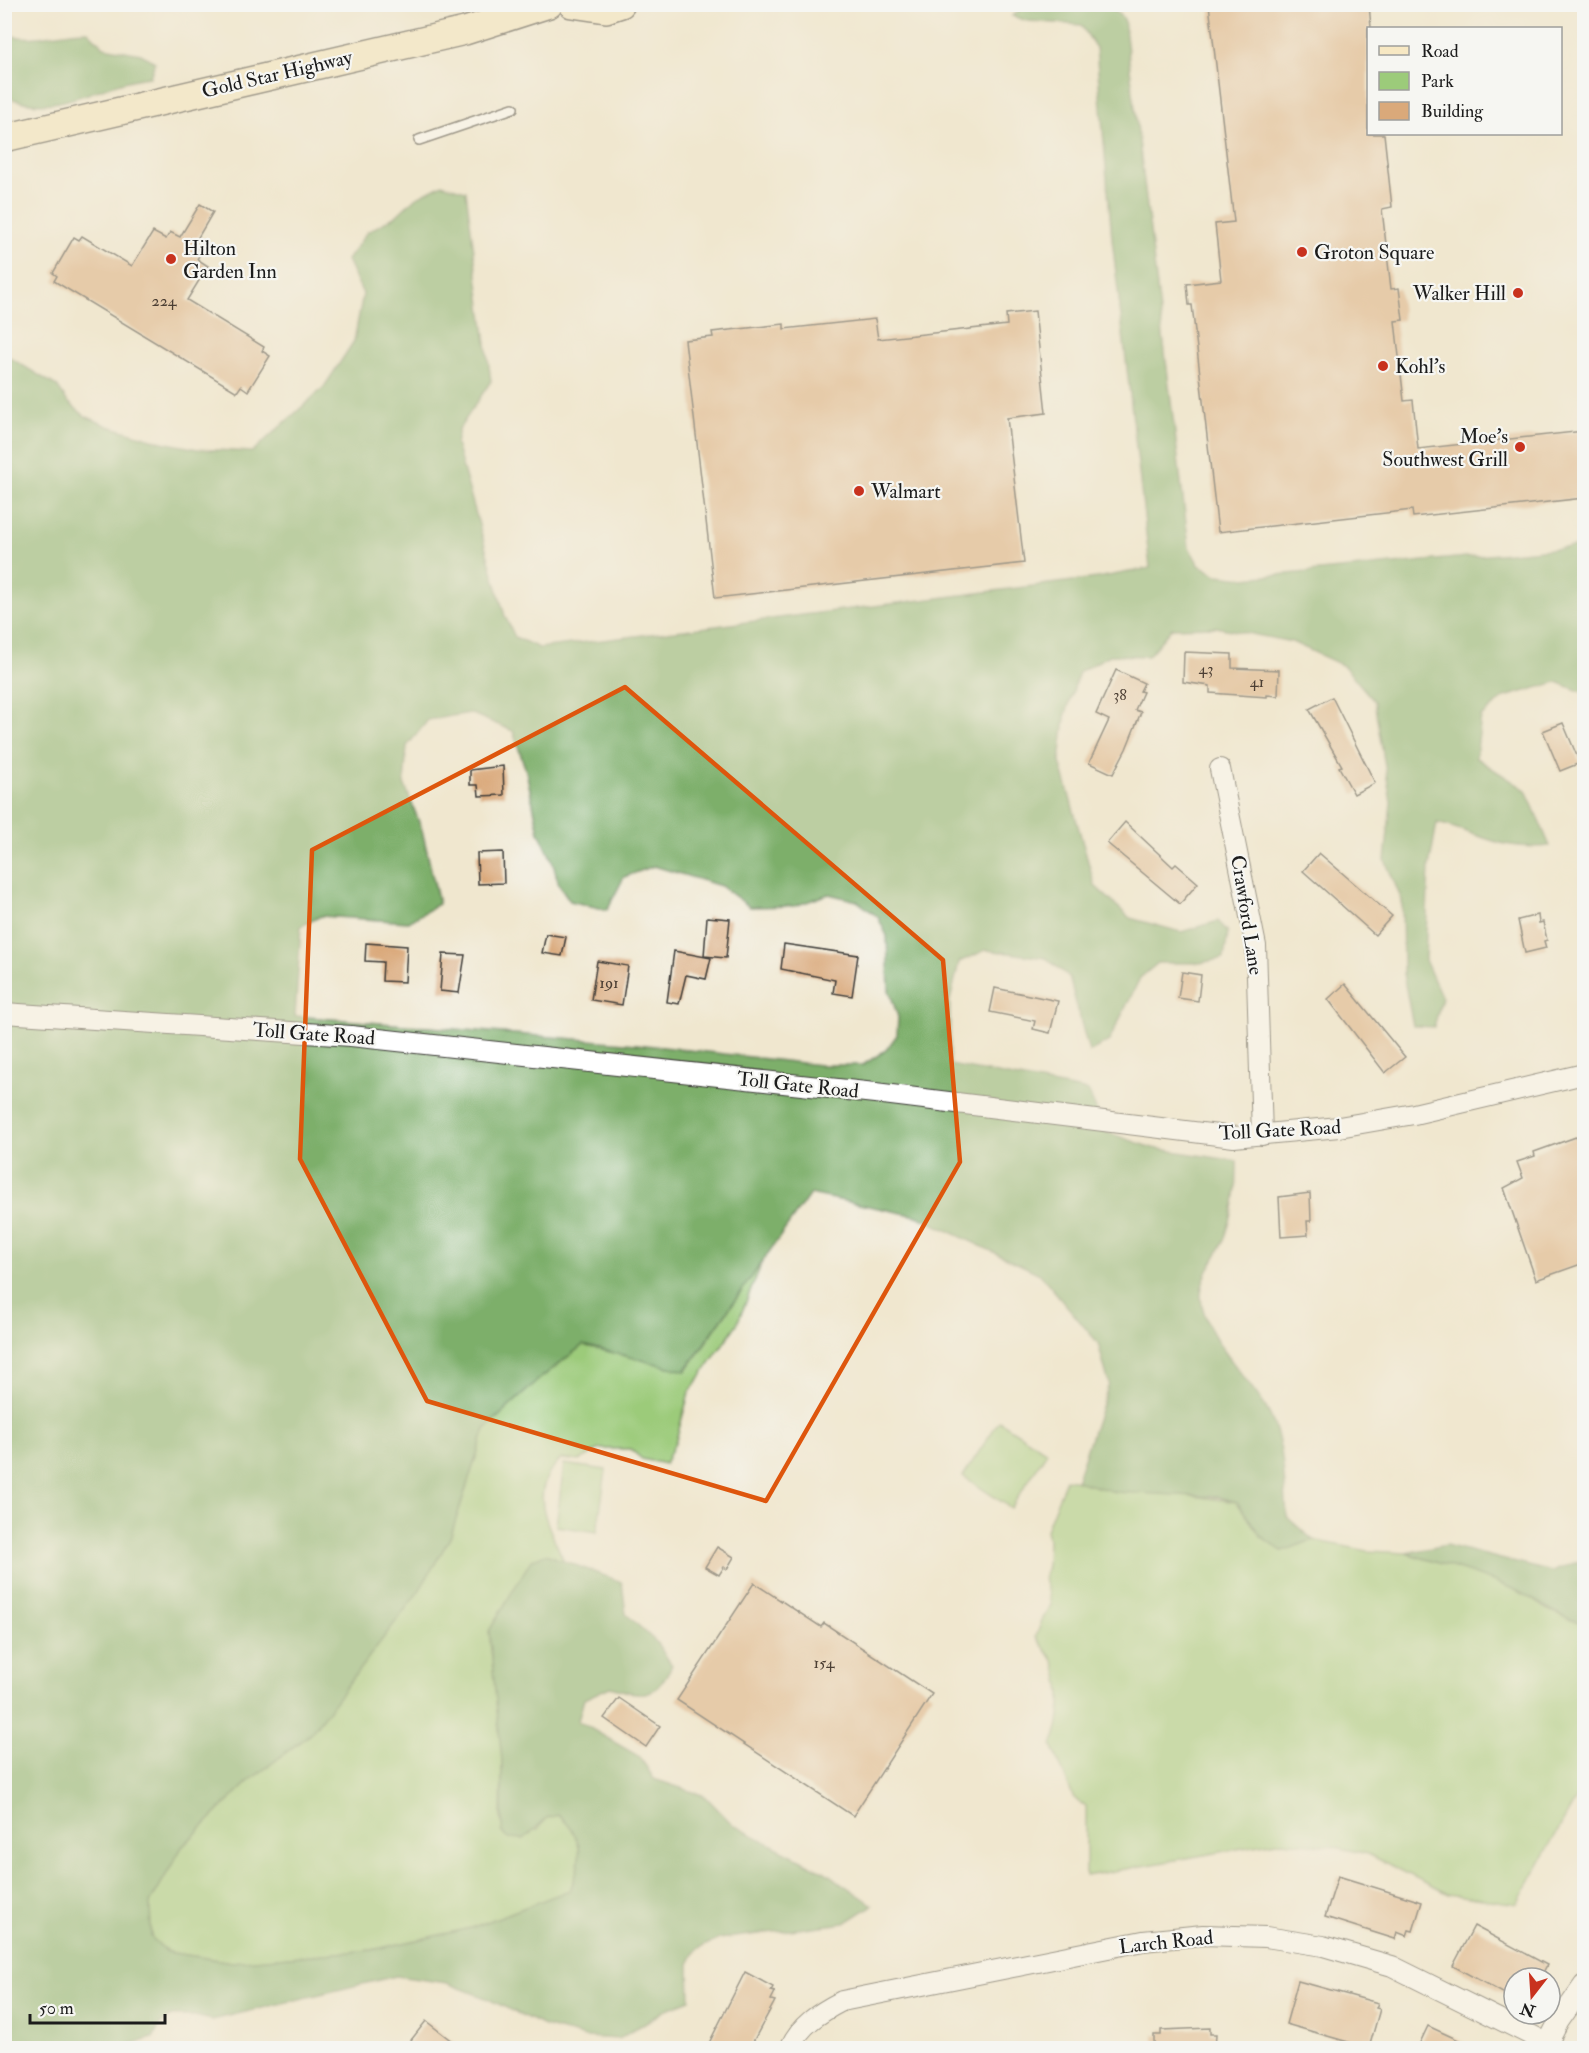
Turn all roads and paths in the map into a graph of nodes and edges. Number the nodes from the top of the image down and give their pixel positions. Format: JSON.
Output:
{"nodes":[{"id":1,"x":549,"y":4,"type":"edge"},
{"id":2,"x":572,"y":4,"type":"edge"},
{"id":3,"x":621,"y":4,"type":"edge"},
{"id":4,"x":513,"y":108,"type":"dead end"},
{"id":5,"x":4,"y":138,"type":"edge"},
{"id":6,"x":419,"y":140,"type":"dead end"},
{"id":7,"x":1220,"y":769,"type":"dead end"},
{"id":8,"x":4,"y":1013,"type":"edge"},
{"id":9,"x":1584,"y":1074,"type":"edge"},
{"id":10,"x":1262,"y":1135,"type":"junction"},
{"id":11,"x":1584,"y":1985,"type":"edge"},
{"id":12,"x":1546,"y":2046,"type":"edge"},
{"id":13,"x":790,"y":2049,"type":"edge"}],
"edges":[{"from":1,"to":5,"type":"main road","name":"Gold Star Highway"},
{"from":2,"to":3,"type":"main road"},
{"from":4,"to":6,"type":"lane"},
{"from":7,"to":10,"type":"street","name":"Crawford Lane"},
{"from":8,"to":10,"type":"street","name":"Toll Gate Road"},
{"from":9,"to":10,"type":"street","name":"Toll Gate Road"},
{"from":11,"to":12,"type":"street"},
{"from":12,"to":13,"type":"street","name":"Larch Road"}]}
